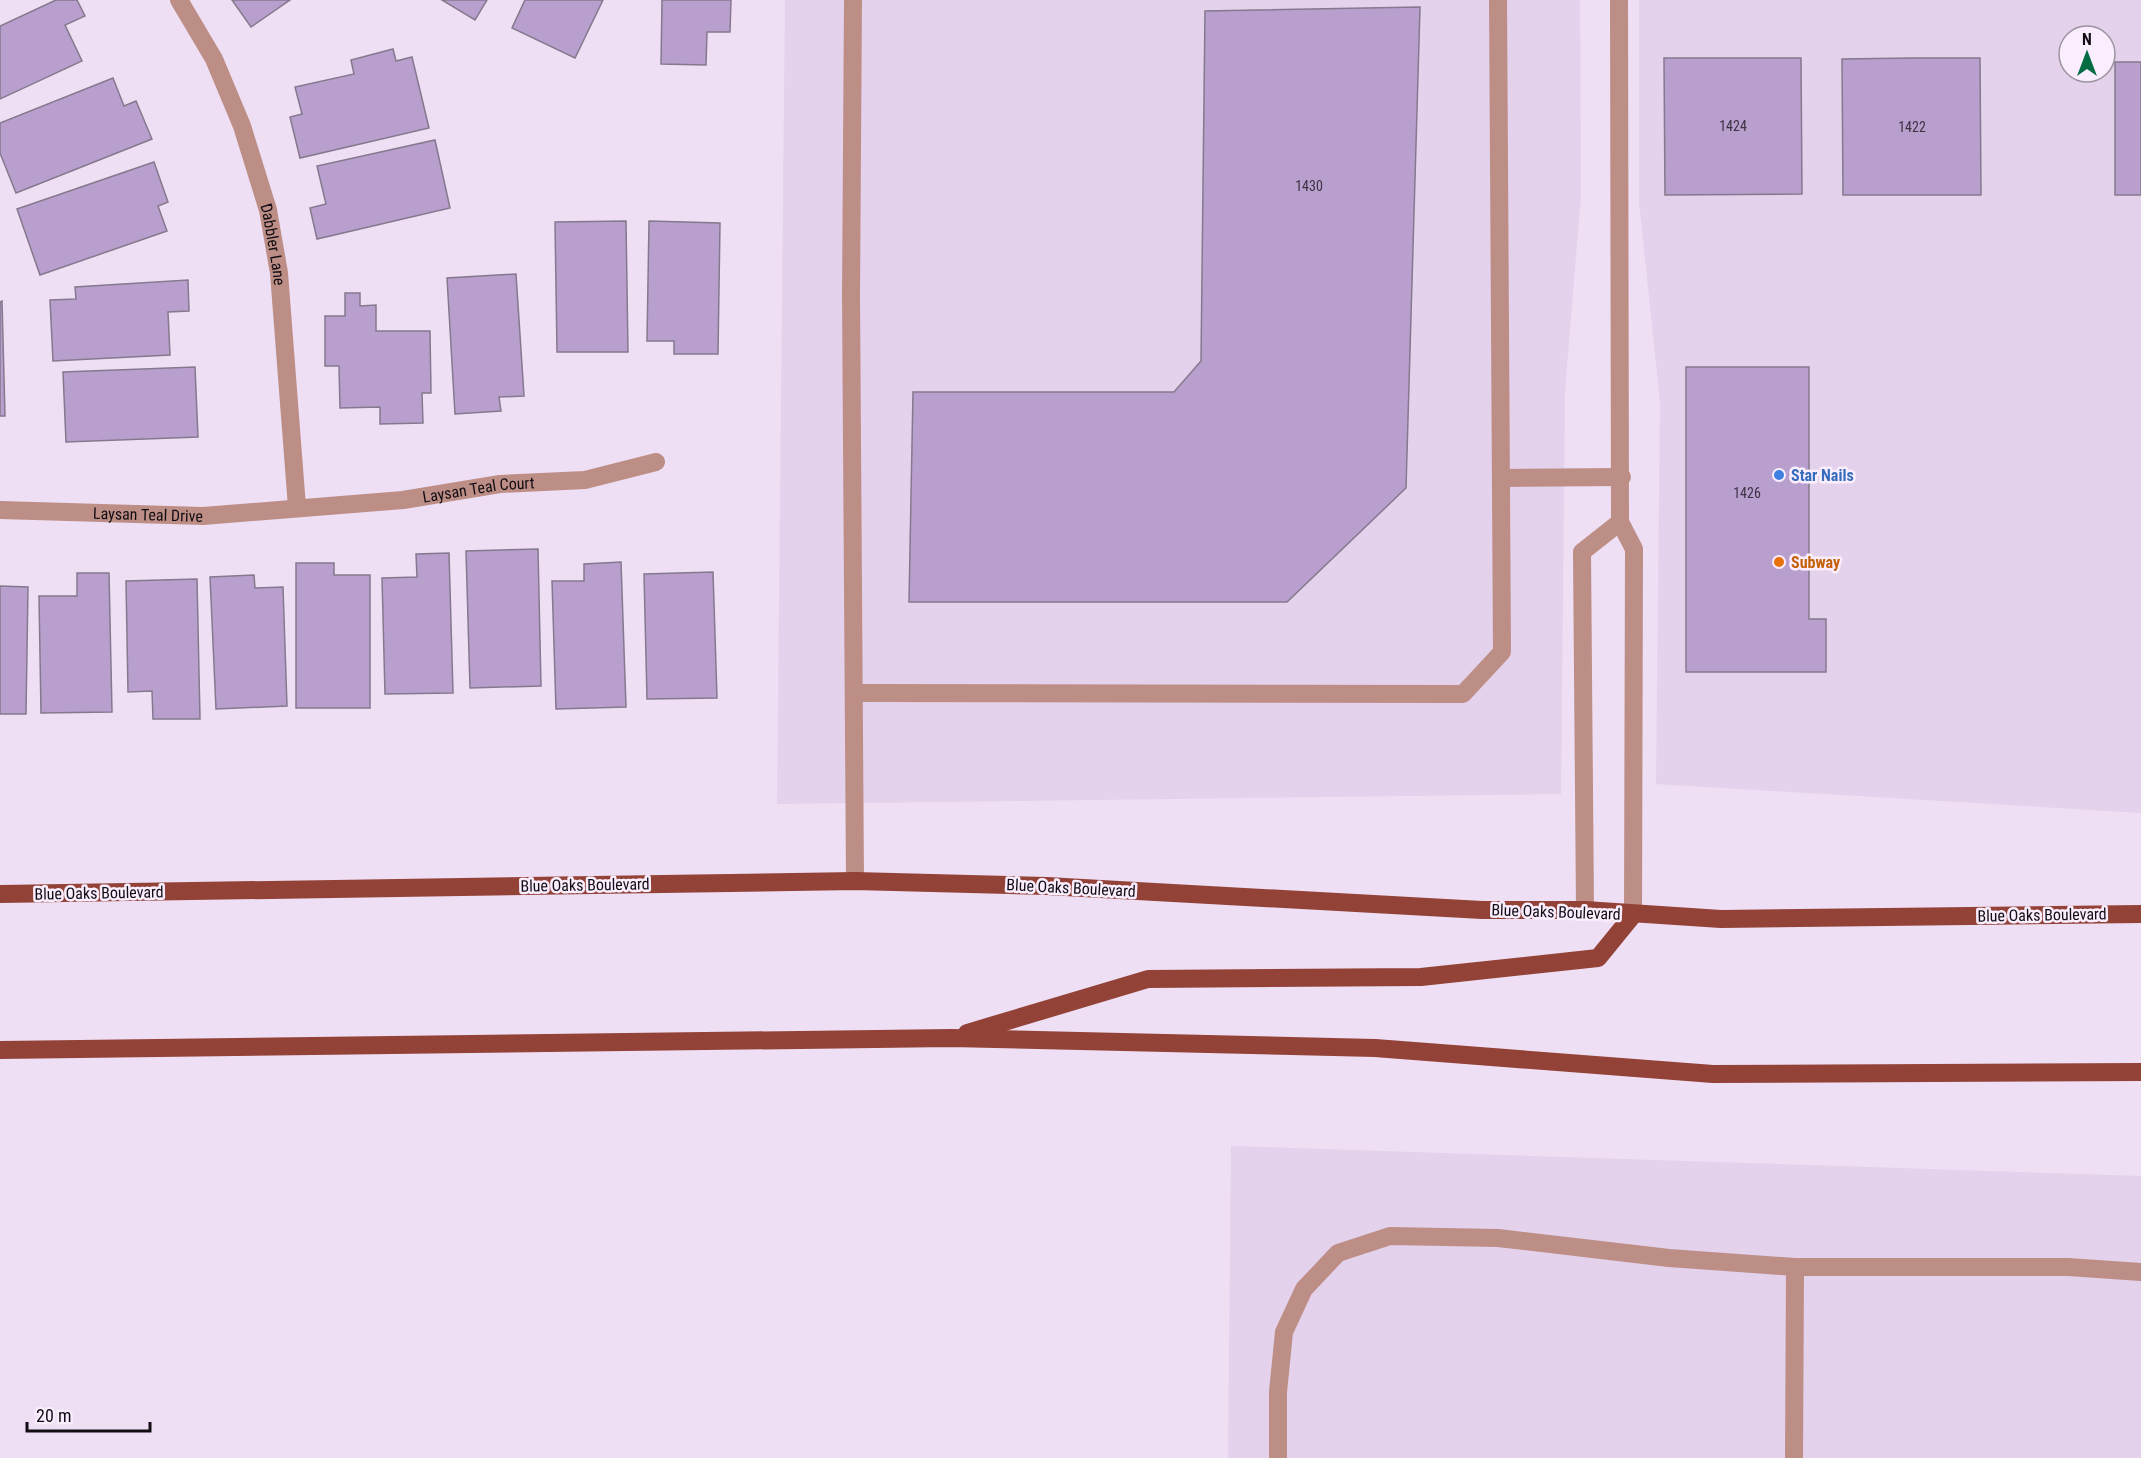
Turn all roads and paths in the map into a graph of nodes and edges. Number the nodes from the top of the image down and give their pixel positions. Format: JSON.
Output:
{"nodes":[{"id":1,"x":179,"y":0,"type":"edge"},
{"id":2,"x":853,"y":0,"type":"edge"},
{"id":3,"x":1498,"y":0,"type":"edge"},
{"id":4,"x":1619,"y":0,"type":"edge"},
{"id":5,"x":656,"y":462,"type":"dead end"},
{"id":6,"x":1622,"y":477,"type":"junction"},
{"id":7,"x":1500,"y":478,"type":"junction"},
{"id":8,"x":297,"y":507,"type":"junction"},
{"id":9,"x":0,"y":510,"type":"edge"},
{"id":10,"x":1620,"y":522,"type":"junction"},
{"id":11,"x":856,"y":693,"type":"junction"},
{"id":12,"x":855,"y":881,"type":"junction"},
{"id":13,"x":0,"y":894,"type":"edge"},
{"id":14,"x":1585,"y":910,"type":"junction"},
{"id":15,"x":2141,"y":914,"type":"edge"},
{"id":16,"x":1633,"y":915,"type":"junction"},
{"id":17,"x":951,"y":1038,"type":"junction"},
{"id":18,"x":0,"y":1050,"type":"edge"},
{"id":19,"x":2141,"y":1072,"type":"edge"},
{"id":20,"x":1794,"y":1267,"type":"junction"},
{"id":21,"x":2141,"y":1272,"type":"edge"},
{"id":22,"x":1278,"y":1458,"type":"edge"},
{"id":23,"x":1794,"y":1458,"type":"edge"}],
"edges":[{"from":1,"to":8,"type":"street","name":"Dabbler Lane"},
{"from":2,"to":11,"type":"street"},
{"from":3,"to":7,"type":"street"},
{"from":4,"to":6,"type":"street"},
{"from":5,"to":8,"type":"street","name":"Laysan Teal Court"},
{"from":6,"to":7,"type":"street"},
{"from":6,"to":10,"type":"street"},
{"from":7,"to":11,"type":"street"},
{"from":8,"to":9,"type":"street","name":"Laysan Teal Drive"},
{"from":10,"to":14,"type":"street"},
{"from":10,"to":16,"type":"street"},
{"from":11,"to":12,"type":"street"},
{"from":12,"to":13,"type":"main road","name":"Blue Oaks Boulevard"},
{"from":12,"to":14,"type":"main road","name":"Blue Oaks Boulevard"},
{"from":14,"to":16,"type":"main road","name":"Blue Oaks Boulevard"},
{"from":15,"to":16,"type":"main road","name":"Blue Oaks Boulevard"},
{"from":16,"to":17,"type":"main road"},
{"from":17,"to":18,"type":"main road"},
{"from":17,"to":19,"type":"main road"},
{"from":20,"to":21,"type":"street"},
{"from":20,"to":22,"type":"street"},
{"from":20,"to":23,"type":"street"}]}
